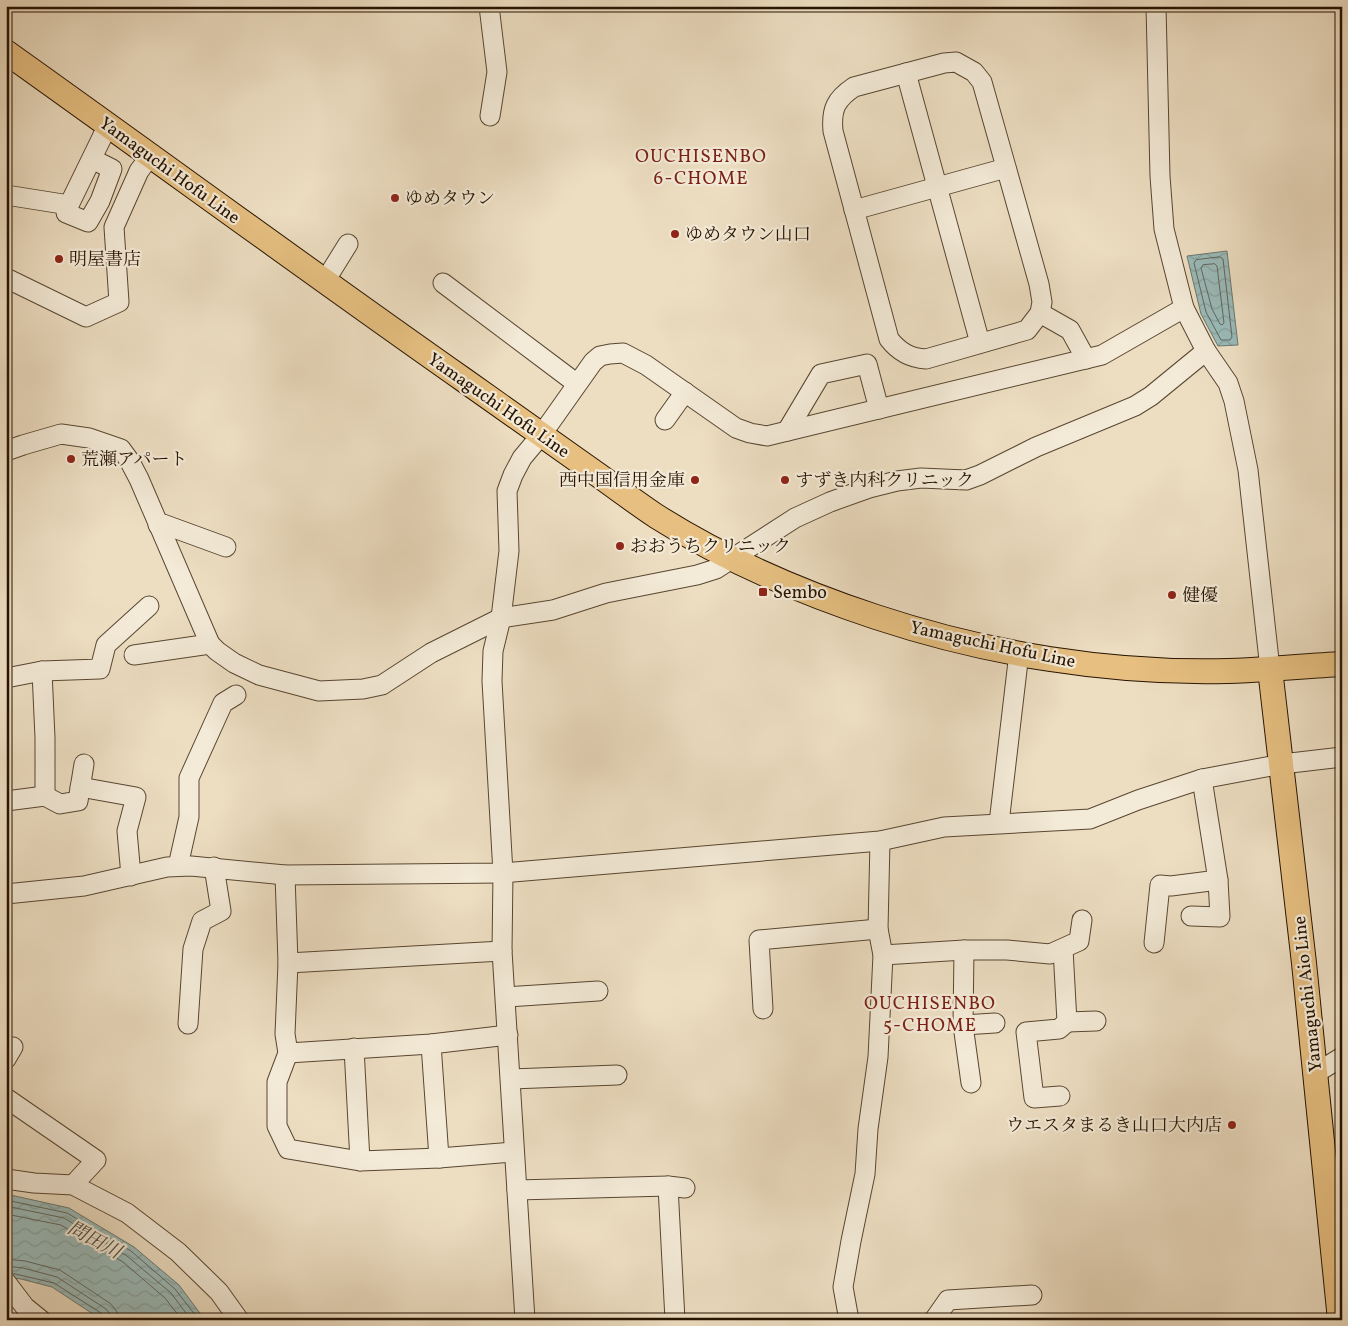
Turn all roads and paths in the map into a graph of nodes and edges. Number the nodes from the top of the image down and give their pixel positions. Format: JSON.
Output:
{"nodes":[{"id":1,"x":489,"y":6,"type":"edge"},
{"id":2,"x":1156,"y":6,"type":"edge"},
{"id":3,"x":6,"y":52,"type":"edge"},
{"id":4,"x":906,"y":73,"type":"junction"},
{"id":5,"x":490,"y":116,"type":"dead end"},
{"id":6,"x":108,"y":125,"type":"junction"},
{"id":7,"x":151,"y":155,"type":"junction"},
{"id":8,"x":92,"y":159,"type":"junction"},
{"id":9,"x":1006,"y":168,"type":"junction"},
{"id":10,"x":938,"y":187,"type":"junction"},
{"id":11,"x":9,"y":200,"type":"edge"},
{"id":12,"x":100,"y":201,"type":"junction"},
{"id":13,"x":69,"y":205,"type":"junction"},
{"id":14,"x":854,"y":210,"type":"junction"},
{"id":15,"x":121,"y":212,"type":"junction"},
{"id":16,"x":348,"y":244,"type":"dead end"},
{"id":17,"x":6,"y":278,"type":"edge"},
{"id":18,"x":326,"y":281,"type":"junction"},
{"id":19,"x":443,"y":283,"type":"dead end"},
{"id":20,"x":1184,"y":308,"type":"junction"},
{"id":21,"x":1040,"y":313,"type":"junction"},
{"id":22,"x":980,"y":343,"type":"junction"},
{"id":23,"x":1206,"y":350,"type":"junction"},
{"id":24,"x":1086,"y":359,"type":"junction"},
{"id":25,"x":576,"y":383,"type":"junction"},
{"id":26,"x":685,"y":392,"type":"junction"},
{"id":27,"x":879,"y":409,"type":"junction"},
{"id":28,"x":665,"y":420,"type":"dead end"},
{"id":29,"x":787,"y":432,"type":"junction"},
{"id":30,"x":542,"y":434,"type":"junction"},
{"id":31,"x":6,"y":451,"type":"edge"},
{"id":32,"x":158,"y":525,"type":"junction"},
{"id":33,"x":226,"y":547,"type":"dead end"},
{"id":34,"x":733,"y":559,"type":"junction"},
{"id":35,"x":149,"y":606,"type":"dead end"},
{"id":36,"x":501,"y":618,"type":"junction"},
{"id":37,"x":210,"y":644,"type":"junction"},
{"id":38,"x":1018,"y":653,"type":"junction"},
{"id":39,"x":134,"y":655,"type":"dead end"},
{"id":40,"x":1342,"y":664,"type":"edge"},
{"id":41,"x":1270,"y":668,"type":"junction"},
{"id":42,"x":42,"y":671,"type":"junction"},
{"id":43,"x":6,"y":678,"type":"edge"},
{"id":44,"x":236,"y":695,"type":"dead end"},
{"id":45,"x":1342,"y":757,"type":"edge"},
{"id":46,"x":84,"y":764,"type":"dead end"},
{"id":47,"x":1282,"y":764,"type":"junction"},
{"id":48,"x":1202,"y":779,"type":"junction"},
{"id":49,"x":80,"y":786,"type":"junction"},
{"id":50,"x":46,"y":796,"type":"junction"},
{"id":51,"x":6,"y":801,"type":"edge"},
{"id":52,"x":999,"y":823,"type":"junction"},
{"id":53,"x":880,"y":840,"type":"junction"},
{"id":54,"x":178,"y":866,"type":"junction"},
{"id":55,"x":214,"y":867,"type":"junction"},
{"id":56,"x":503,"y":873,"type":"junction"},
{"id":57,"x":285,"y":875,"type":"junction"},
{"id":58,"x":131,"y":876,"type":"junction"},
{"id":59,"x":1218,"y":880,"type":"junction"},
{"id":60,"x":6,"y":894,"type":"edge"},
{"id":61,"x":1191,"y":916,"type":"dead end"},
{"id":62,"x":1082,"y":920,"type":"dead end"},
{"id":63,"x":878,"y":929,"type":"junction"},
{"id":64,"x":1154,"y":943,"type":"dead end"},
{"id":65,"x":1062,"y":949,"type":"junction"},
{"id":66,"x":964,"y":950,"type":"junction"},
{"id":67,"x":502,"y":951,"type":"junction"},
{"id":68,"x":883,"y":954,"type":"junction"},
{"id":69,"x":288,"y":963,"type":"junction"},
{"id":70,"x":598,"y":991,"type":"dead end"},
{"id":71,"x":506,"y":997,"type":"junction"},
{"id":72,"x":763,"y":1009,"type":"dead end"},
{"id":73,"x":1096,"y":1021,"type":"dead end"},
{"id":74,"x":1067,"y":1022,"type":"junction"},
{"id":75,"x":995,"y":1023,"type":"dead end"},
{"id":76,"x":188,"y":1024,"type":"dead end"},
{"id":77,"x":963,"y":1024,"type":"junction"},
{"id":78,"x":508,"y":1035,"type":"junction"},
{"id":79,"x":431,"y":1044,"type":"junction"},
{"id":80,"x":354,"y":1048,"type":"junction"},
{"id":81,"x":288,"y":1053,"type":"junction"},
{"id":82,"x":1342,"y":1057,"type":"edge"},
{"id":83,"x":1316,"y":1073,"type":"junction"},
{"id":84,"x":617,"y":1075,"type":"dead end"},
{"id":85,"x":511,"y":1079,"type":"junction"},
{"id":86,"x":971,"y":1083,"type":"dead end"},
{"id":87,"x":1060,"y":1096,"type":"dead end"},
{"id":88,"x":6,"y":1098,"type":"edge"},
{"id":89,"x":514,"y":1152,"type":"junction"},
{"id":90,"x":439,"y":1158,"type":"junction"},
{"id":91,"x":360,"y":1161,"type":"junction"},
{"id":92,"x":6,"y":1179,"type":"edge"},
{"id":93,"x":73,"y":1185,"type":"junction"},
{"id":94,"x":517,"y":1190,"type":"junction"},
{"id":95,"x":6,"y":1282,"type":"edge"},
{"id":96,"x":1032,"y":1295,"type":"dead end"},
{"id":97,"x":16,"y":1303,"type":"edge"},
{"id":98,"x":41,"y":1320,"type":"edge"},
{"id":99,"x":239,"y":1320,"type":"edge"},
{"id":100,"x":525,"y":1320,"type":"edge"},
{"id":101,"x":675,"y":1320,"type":"edge"},
{"id":102,"x":849,"y":1320,"type":"edge"},
{"id":103,"x":934,"y":1320,"type":"edge"},
{"id":104,"x":1340,"y":1320,"type":"edge"}],
"edges":[{"from":1,"to":5,"type":"street"},
{"from":2,"to":20,"type":"street"},
{"from":3,"to":6,"type":"main road","name":"Yamaguchi Hofu Line"},
{"from":4,"to":9,"type":"street"},
{"from":4,"to":10,"type":"street"},
{"from":4,"to":14,"type":"street"},
{"from":6,"to":7,"type":"main road","name":"Yamaguchi Hofu Line"},
{"from":6,"to":8,"type":"street"},
{"from":7,"to":15,"type":"street"},
{"from":7,"to":18,"type":"main road","name":"Yamaguchi Hofu Line"},
{"from":8,"to":12,"type":"street"},
{"from":8,"to":13,"type":"street"},
{"from":9,"to":10,"type":"street"},
{"from":9,"to":21,"type":"street"},
{"from":10,"to":14,"type":"street"},
{"from":10,"to":22,"type":"street"},
{"from":11,"to":13,"type":"street"},
{"from":12,"to":13,"type":"street"},
{"from":12,"to":15,"type":"street"},
{"from":14,"to":22,"type":"street"},
{"from":15,"to":17,"type":"street"},
{"from":16,"to":18,"type":"street"},
{"from":18,"to":30,"type":"main road","name":"Yamaguchi Hofu Line"},
{"from":19,"to":25,"type":"street"},
{"from":20,"to":23,"type":"street"},
{"from":20,"to":24,"type":"street"},
{"from":21,"to":22,"type":"street"},
{"from":21,"to":24,"type":"street"},
{"from":23,"to":34,"type":"street"},
{"from":23,"to":41,"type":"street"},
{"from":24,"to":27,"type":"street"},
{"from":25,"to":26,"type":"street"},
{"from":25,"to":30,"type":"street"},
{"from":26,"to":28,"type":"street"},
{"from":26,"to":29,"type":"street"},
{"from":27,"to":29,"type":"street"},
{"from":27,"to":29,"type":"street"},
{"from":30,"to":34,"type":"main road","name":"Yamaguchi Hofu Line"},
{"from":30,"to":36,"type":"street"},
{"from":31,"to":32,"type":"street"},
{"from":32,"to":33,"type":"street"},
{"from":32,"to":37,"type":"street"},
{"from":34,"to":36,"type":"street"},
{"from":34,"to":38,"type":"main road","name":"Yamaguchi Hofu Line"},
{"from":35,"to":42,"type":"street"},
{"from":36,"to":37,"type":"street"},
{"from":36,"to":56,"type":"street"},
{"from":37,"to":39,"type":"street"},
{"from":38,"to":41,"type":"main road","name":"Yamaguchi Hofu Line"},
{"from":38,"to":52,"type":"street"},
{"from":40,"to":41,"type":"main road","name":"Yamaguchi Hofu Line"},
{"from":41,"to":47,"type":"main road","name":"Yamaguchi Aio Line"},
{"from":42,"to":43,"type":"street"},
{"from":42,"to":50,"type":"street"},
{"from":44,"to":54,"type":"street"},
{"from":45,"to":47,"type":"street"},
{"from":46,"to":49,"type":"street"},
{"from":47,"to":48,"type":"street"},
{"from":47,"to":83,"type":"main road","name":"Yamaguchi Aio Line"},
{"from":48,"to":52,"type":"street"},
{"from":48,"to":59,"type":"street"},
{"from":49,"to":50,"type":"street"},
{"from":49,"to":58,"type":"street"},
{"from":50,"to":51,"type":"street"},
{"from":52,"to":53,"type":"street"},
{"from":53,"to":56,"type":"street"},
{"from":53,"to":63,"type":"street"},
{"from":54,"to":55,"type":"street"},
{"from":54,"to":58,"type":"street"},
{"from":55,"to":57,"type":"street"},
{"from":55,"to":76,"type":"street"},
{"from":56,"to":57,"type":"street"},
{"from":56,"to":67,"type":"street"},
{"from":57,"to":69,"type":"street"},
{"from":58,"to":60,"type":"street"},
{"from":59,"to":61,"type":"street"},
{"from":59,"to":64,"type":"street"},
{"from":62,"to":65,"type":"street"},
{"from":63,"to":68,"type":"street"},
{"from":63,"to":72,"type":"street"},
{"from":65,"to":66,"type":"street"},
{"from":65,"to":74,"type":"street"},
{"from":66,"to":68,"type":"street"},
{"from":66,"to":77,"type":"street"},
{"from":67,"to":69,"type":"street"},
{"from":67,"to":71,"type":"street"},
{"from":68,"to":102,"type":"street"},
{"from":69,"to":81,"type":"street"},
{"from":70,"to":71,"type":"street"},
{"from":71,"to":78,"type":"street"},
{"from":73,"to":74,"type":"street"},
{"from":74,"to":87,"type":"street"},
{"from":75,"to":77,"type":"street"},
{"from":77,"to":86,"type":"street"},
{"from":78,"to":79,"type":"street"},
{"from":78,"to":85,"type":"street"},
{"from":79,"to":80,"type":"street"},
{"from":79,"to":90,"type":"street"},
{"from":80,"to":81,"type":"street"},
{"from":80,"to":91,"type":"street"},
{"from":81,"to":91,"type":"street"},
{"from":82,"to":83,"type":"street"},
{"from":83,"to":104,"type":"main road","name":"Yamaguchi Aio Line"},
{"from":84,"to":85,"type":"street"},
{"from":85,"to":89,"type":"street"},
{"from":88,"to":93,"type":"street"},
{"from":89,"to":90,"type":"street"},
{"from":89,"to":94,"type":"street"},
{"from":90,"to":91,"type":"street"},
{"from":92,"to":93,"type":"street"},
{"from":93,"to":99,"type":"street"},
{"from":94,"to":100,"type":"street"},
{"from":94,"to":101,"type":"street"},
{"from":95,"to":97,"type":"street"},
{"from":96,"to":103,"type":"street"},
{"from":97,"to":98,"type":"street"}]}
